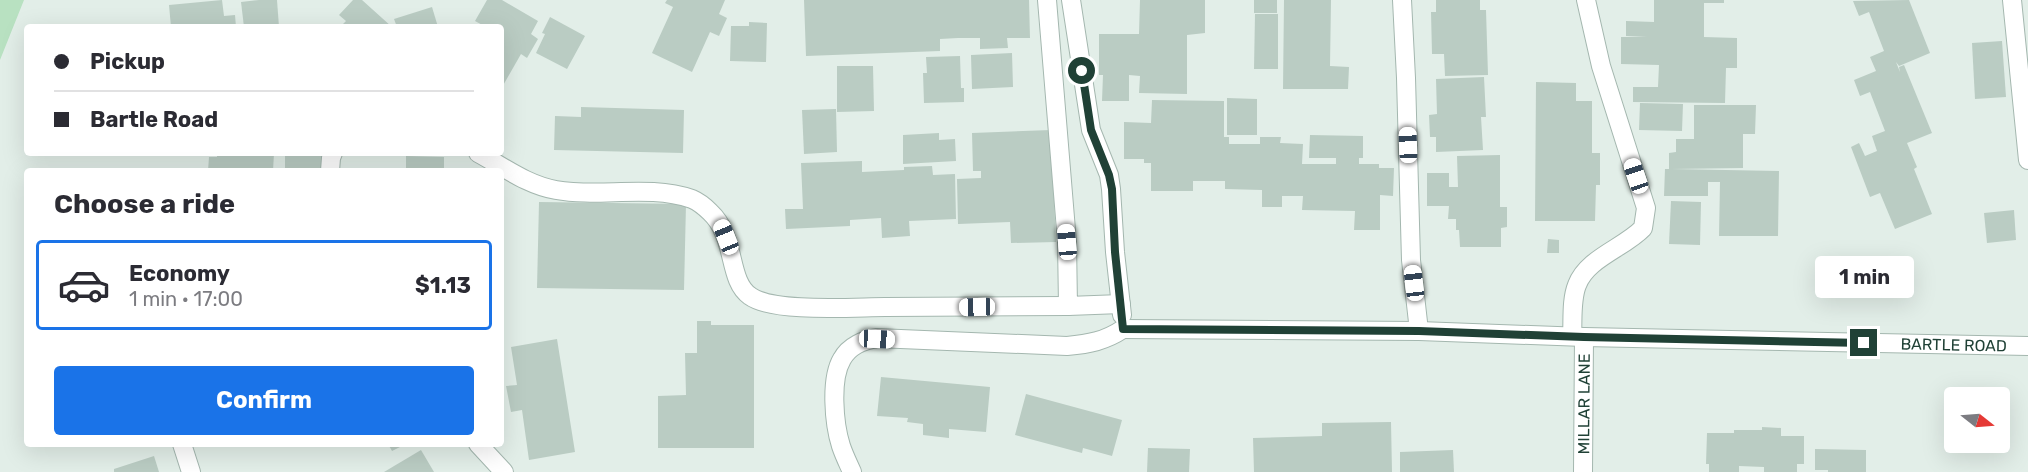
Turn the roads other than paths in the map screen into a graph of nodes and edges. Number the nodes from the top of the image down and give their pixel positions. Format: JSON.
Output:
{"nodes":[{"id":1,"x":1047,"y":0,"type":"edge"},
{"id":2,"x":1402,"y":0,"type":"edge"},
{"id":3,"x":1586,"y":0,"type":"edge"},
{"id":4,"x":2012,"y":0,"type":"edge"},
{"id":5,"x":1076,"y":4,"type":"edge"},
{"id":6,"x":483,"y":156,"type":"edge"},
{"id":7,"x":2028,"y":160,"type":"edge"},
{"id":8,"x":503,"y":168,"type":"edge"},
{"id":9,"x":504,"y":168,"type":"edge"},
{"id":10,"x":1121,"y":304,"type":"junction"},
{"id":11,"x":1068,"y":306,"type":"junction"},
{"id":12,"x":1123,"y":329,"type":"junction"},
{"id":13,"x":1419,"y":331,"type":"junction"},
{"id":14,"x":1578,"y":337,"type":"junction"},
{"id":15,"x":2028,"y":346,"type":"edge"},
{"id":16,"x":183,"y":447,"type":"edge"},
{"id":17,"x":481,"y":447,"type":"edge"},
{"id":18,"x":190,"y":472,"type":"edge"},
{"id":19,"x":504,"y":472,"type":"edge"},
{"id":20,"x":852,"y":472,"type":"edge"},
{"id":21,"x":1583,"y":472,"type":"edge"}],
"edges":[{"from":1,"to":11,"type":"street"},
{"from":2,"to":13,"type":"street"},
{"from":3,"to":14,"type":"street","name":"MILLAR LANE"},
{"from":4,"to":7,"type":"street"},
{"from":5,"to":10,"type":"street"},
{"from":6,"to":8,"type":"street"},
{"from":9,"to":11,"type":"street"},
{"from":10,"to":11,"type":"street"},
{"from":10,"to":12,"type":"street"},
{"from":12,"to":13,"type":"street","name":"BARTLE ROAD"},
{"from":12,"to":20,"type":"street"},
{"from":13,"to":14,"type":"street","name":"BARTLE ROAD"},
{"from":14,"to":15,"type":"street","name":"BARTLE ROAD"},
{"from":14,"to":21,"type":"street","name":"MILLAR LANE"},
{"from":16,"to":18,"type":"street"},
{"from":17,"to":19,"type":"street"}]}
